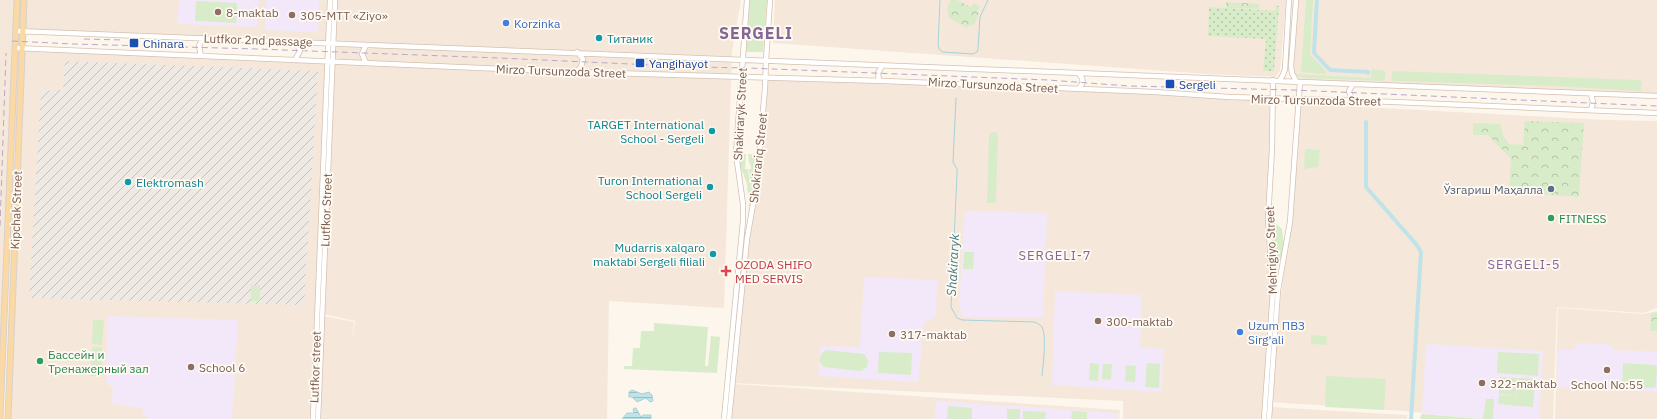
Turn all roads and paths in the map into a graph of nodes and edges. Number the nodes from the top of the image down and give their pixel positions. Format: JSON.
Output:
{"nodes":[{"id":1,"x":17,"y":0,"type":"edge"},
{"id":2,"x":24,"y":0,"type":"edge"},
{"id":3,"x":330,"y":0,"type":"edge"},
{"id":4,"x":335,"y":0,"type":"edge"},
{"id":5,"x":747,"y":0,"type":"edge"},
{"id":6,"x":770,"y":0,"type":"edge"},
{"id":7,"x":1289,"y":0,"type":"edge"},
{"id":8,"x":1296,"y":0,"type":"edge"},
{"id":9,"x":16,"y":31,"type":"junction"},
{"id":10,"x":23,"y":31,"type":"junction"},
{"id":11,"x":203,"y":38,"type":"junction"},
{"id":12,"x":296,"y":42,"type":"junction"},
{"id":13,"x":331,"y":43,"type":"junction"},
{"id":14,"x":366,"y":44,"type":"junction"},
{"id":15,"x":15,"y":48,"type":"junction"},
{"id":16,"x":23,"y":48,"type":"junction"},
{"id":17,"x":578,"y":52,"type":"junction"},
{"id":18,"x":201,"y":56,"type":"junction"},
{"id":19,"x":743,"y":59,"type":"junction"},
{"id":20,"x":295,"y":60,"type":"junction"},
{"id":21,"x":766,"y":60,"type":"junction"},
{"id":22,"x":330,"y":62,"type":"junction"},
{"id":23,"x":366,"y":63,"type":"junction"},
{"id":24,"x":882,"y":66,"type":"junction"},
{"id":25,"x":576,"y":72,"type":"junction"},
{"id":26,"x":1079,"y":74,"type":"junction"},
{"id":27,"x":742,"y":76,"type":"junction"},
{"id":28,"x":766,"y":77,"type":"junction"},
{"id":29,"x":879,"y":80,"type":"junction"},
{"id":30,"x":1273,"y":80,"type":"junction"},
{"id":31,"x":1278,"y":80,"type":"junction"},
{"id":32,"x":1298,"y":82,"type":"junction"},
{"id":33,"x":1353,"y":84,"type":"junction"},
{"id":34,"x":1078,"y":89,"type":"junction"},
{"id":35,"x":1591,"y":94,"type":"junction"},
{"id":36,"x":1657,"y":96,"type":"edge"},
{"id":37,"x":1272,"y":99,"type":"junction"},
{"id":38,"x":1299,"y":100,"type":"junction"},
{"id":39,"x":1352,"y":100,"type":"junction"},
{"id":40,"x":1591,"y":110,"type":"junction"},
{"id":41,"x":1657,"y":113,"type":"edge"},
{"id":42,"x":12,"y":128,"type":"junction"},
{"id":43,"x":19,"y":128,"type":"junction"},
{"id":44,"x":7,"y":252,"type":"junction"},
{"id":45,"x":14,"y":253,"type":"junction"},
{"id":46,"x":3,"y":365,"type":"junction"},
{"id":47,"x":10,"y":365,"type":"junction"},
{"id":48,"x":1268,"y":407,"type":"junction"},
{"id":49,"x":0,"y":419,"type":"edge"},
{"id":50,"x":8,"y":419,"type":"edge"},
{"id":51,"x":313,"y":419,"type":"edge"},
{"id":52,"x":318,"y":419,"type":"edge"},
{"id":53,"x":724,"y":419,"type":"edge"},
{"id":54,"x":729,"y":419,"type":"edge"},
{"id":55,"x":1264,"y":419,"type":"edge"},
{"id":56,"x":1269,"y":419,"type":"edge"}],
"edges":[{"from":1,"to":9,"type":"main road","name":"Kipchak Street"},
{"from":2,"to":10,"type":"main road","name":"Kipchak Street"},
{"from":3,"to":13,"type":"main road","name":"Lutfkor Street"},
{"from":4,"to":13,"type":"main road","name":"Lutfkor Street"},
{"from":5,"to":19,"type":"main road","name":"Shakiraryk Street"},
{"from":6,"to":21,"type":"main road","name":"Shakiraryk Street"},
{"from":7,"to":31,"type":"main road"},
{"from":8,"to":32,"type":"main road","name":"Mehrigiyo Street"},
{"from":9,"to":10,"type":"main road","name":"Lutfkor 2nd passage"},
{"from":9,"to":15,"type":"main road","name":"Kipchak Street"},
{"from":10,"to":11,"type":"main road","name":"Lutfkor 2nd passage"},
{"from":10,"to":16,"type":"main road","name":"Kipchak Street"},
{"from":11,"to":12,"type":"main road","name":"Lutfkor 2nd passage"},
{"from":11,"to":18,"type":"main road"},
{"from":12,"to":13,"type":"main road","name":"Lutfkor 2nd passage"},
{"from":12,"to":20,"type":"main road"},
{"from":13,"to":14,"type":"main road","name":"Mirzo Tursunzoda Street"},
{"from":13,"to":22,"type":"main road","name":"Lutfkor Street"},
{"from":14,"to":17,"type":"main road","name":"Mirzo Tursunzoda Street"},
{"from":14,"to":23,"type":"main road"},
{"from":15,"to":16,"type":"main road","name":"Lutfkor 2nd passage"},
{"from":15,"to":42,"type":"main road","name":"Kipchak Street"},
{"from":16,"to":18,"type":"main road","name":"Lutfkor 2nd passage"},
{"from":16,"to":43,"type":"main road","name":"Kipchak Street"},
{"from":17,"to":19,"type":"main road","name":"Mirzo Tursunzoda Street"},
{"from":17,"to":25,"type":"main road"},
{"from":18,"to":20,"type":"main road","name":"Lutfkor 2nd passage"},
{"from":19,"to":21,"type":"main road","name":"Mirzo Tursunzoda Street"},
{"from":19,"to":27,"type":"main road","name":"Shakiraryk Street"},
{"from":20,"to":22,"type":"main road","name":"Lutfkor 2nd passage"},
{"from":21,"to":24,"type":"main road","name":"Mirzo Tursunzoda Street"},
{"from":21,"to":28,"type":"main road","name":"Shakiraryk Street"},
{"from":22,"to":23,"type":"main road","name":"Mirzo Tursunzoda Street"},
{"from":22,"to":51,"type":"main road","name":"Lutfkor Street"},
{"from":22,"to":52,"type":"main road","name":"Lutfkor Street"},
{"from":23,"to":25,"type":"main road","name":"Mirzo Tursunzoda Street"},
{"from":24,"to":26,"type":"main road","name":"Mirzo Tursunzoda Street"},
{"from":24,"to":29,"type":"main road"},
{"from":25,"to":27,"type":"main road","name":"Mirzo Tursunzoda Street"},
{"from":26,"to":30,"type":"main road","name":"Mirzo Tursunzoda Street"},
{"from":26,"to":34,"type":"main road"},
{"from":27,"to":28,"type":"main road","name":"Mirzo Tursunzoda Street"},
{"from":27,"to":53,"type":"main road","name":"Shakiraryk Street"},
{"from":28,"to":29,"type":"main road","name":"Mirzo Tursunzoda Street"},
{"from":28,"to":54,"type":"main road","name":"Shakiraryk Street"},
{"from":29,"to":34,"type":"main road","name":"Mirzo Tursunzoda Street"},
{"from":30,"to":31,"type":"main road","name":"Mirzo Tursunzoda Street"},
{"from":30,"to":37,"type":"main road","name":"Mehrigiyo Street"},
{"from":31,"to":32,"type":"main road","name":"Mirzo Tursunzoda Street"},
{"from":32,"to":33,"type":"main road","name":"Mirzo Tursunzoda Street"},
{"from":32,"to":38,"type":"main road","name":"Mehrigiyo Street"},
{"from":33,"to":35,"type":"main road","name":"Mirzo Tursunzoda Street"},
{"from":33,"to":39,"type":"main road"},
{"from":34,"to":37,"type":"main road","name":"Mirzo Tursunzoda Street"},
{"from":35,"to":36,"type":"main road","name":"Mirzo Tursunzoda Street"},
{"from":35,"to":40,"type":"main road"},
{"from":37,"to":38,"type":"main road","name":"Mirzo Tursunzoda Street"},
{"from":37,"to":48,"type":"main road","name":"Mehrigiyo Street"},
{"from":38,"to":39,"type":"main road","name":"Mirzo Tursunzoda Street"},
{"from":38,"to":48,"type":"main road","name":"Mehrigiyo Street"},
{"from":39,"to":40,"type":"main road","name":"Mirzo Tursunzoda Street"},
{"from":40,"to":41,"type":"main road","name":"Mirzo Tursunzoda Street"},
{"from":42,"to":43,"type":"main road"},
{"from":42,"to":44,"type":"main road","name":"Kipchak Street"},
{"from":43,"to":45,"type":"main road","name":"Kipchak Street"},
{"from":44,"to":45,"type":"main road"},
{"from":44,"to":46,"type":"main road","name":"Kipchak Street"},
{"from":45,"to":47,"type":"main road","name":"Kipchak Street"},
{"from":46,"to":47,"type":"main road"},
{"from":46,"to":49,"type":"main road","name":"Kipchak Street"},
{"from":47,"to":50,"type":"main road","name":"Kipchak Street"},
{"from":48,"to":55,"type":"main road","name":"Mehrigiyo Street"},
{"from":48,"to":56,"type":"main road","name":"Mehrigiyo Street"}]}
